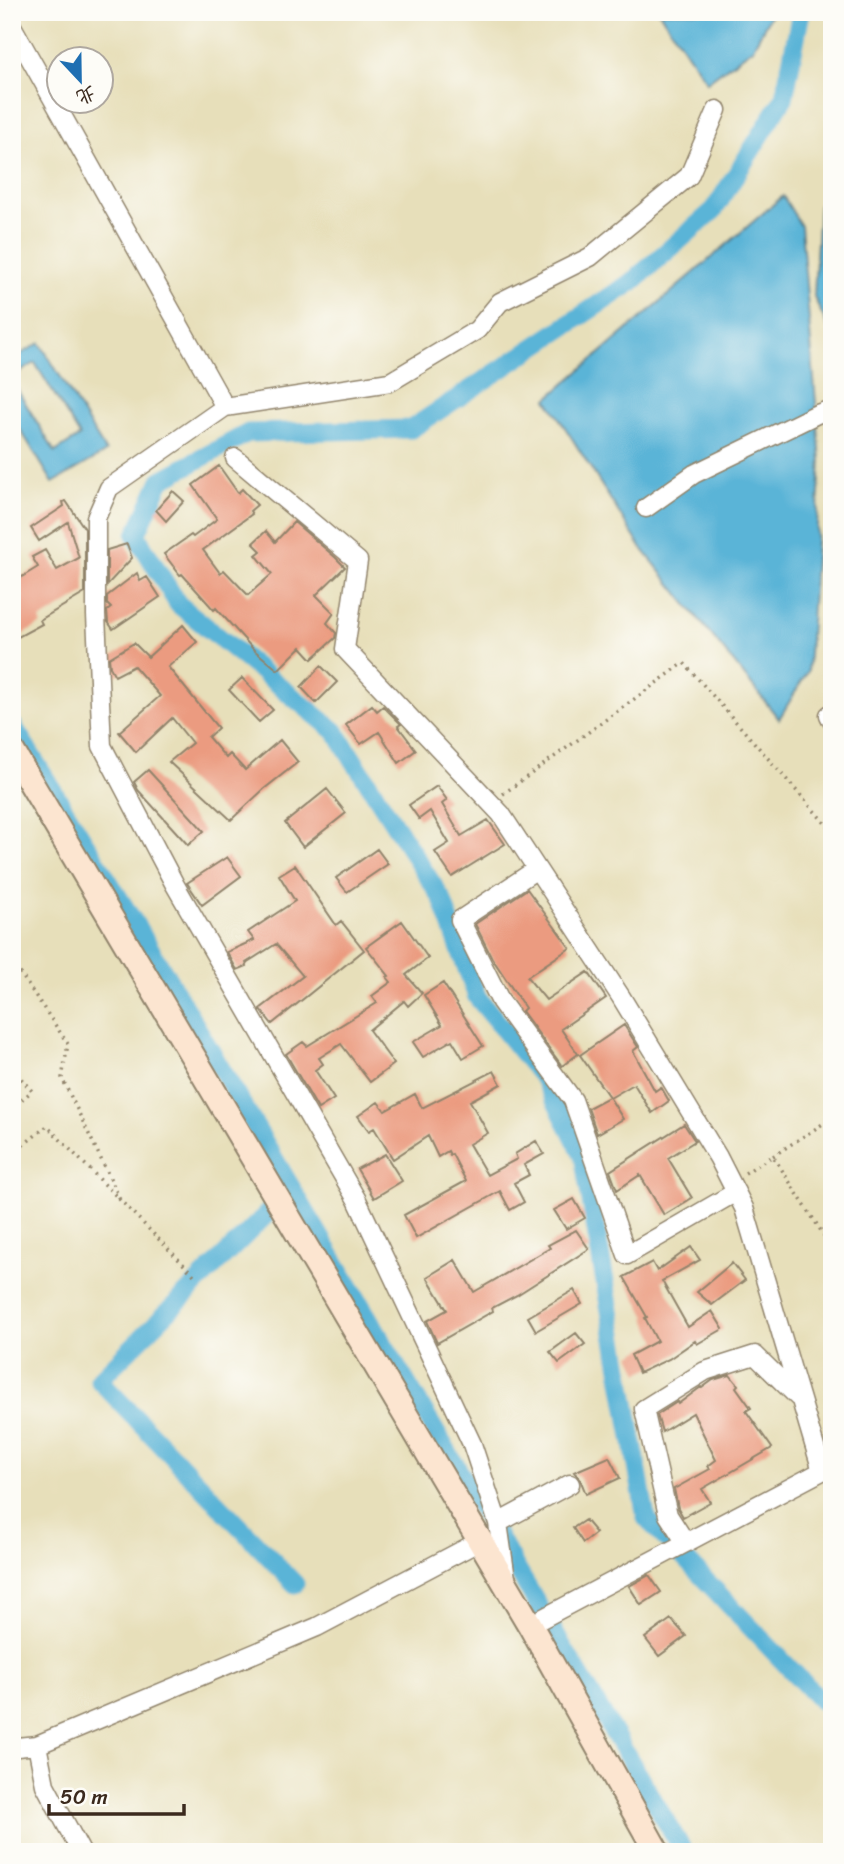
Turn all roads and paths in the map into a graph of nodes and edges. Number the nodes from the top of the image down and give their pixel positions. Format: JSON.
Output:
{"nodes":[{"id":1,"x":12,"y":26,"type":"edge"},
{"id":2,"x":717,"y":110,"type":"dead end"},
{"id":3,"x":225,"y":407,"type":"junction"},
{"id":4,"x":832,"y":409,"type":"edge"},
{"id":5,"x":235,"y":458,"type":"dead end"},
{"id":6,"x":646,"y":508,"type":"dead end"},
{"id":7,"x":832,"y":713,"type":"edge"},
{"id":8,"x":832,"y":720,"type":"edge"},
{"id":9,"x":12,"y":751,"type":"edge"},
{"id":10,"x":490,"y":803,"type":"junction"},
{"id":11,"x":832,"y":831,"type":"edge"},
{"id":12,"x":537,"y":869,"type":"junction"},
{"id":13,"x":12,"y":961,"type":"edge"},
{"id":14,"x":12,"y":1068,"type":"edge"},
{"id":15,"x":12,"y":1108,"type":"edge"},
{"id":16,"x":832,"y":1118,"type":"edge"},
{"id":17,"x":12,"y":1154,"type":"edge"},
{"id":18,"x":773,"y":1156,"type":"junction"},
{"id":19,"x":733,"y":1187,"type":"junction"},
{"id":20,"x":121,"y":1200,"type":"junction"},
{"id":21,"x":832,"y":1248,"type":"edge"},
{"id":22,"x":196,"y":1277,"type":"dead end"},
{"id":23,"x":801,"y":1399,"type":"junction"},
{"id":24,"x":570,"y":1485,"type":"dead end"},
{"id":25,"x":489,"y":1532,"type":"junction"},
{"id":26,"x":686,"y":1543,"type":"junction"},
{"id":27,"x":530,"y":1625,"type":"junction"},
{"id":28,"x":37,"y":1745,"type":"junction"},
{"id":29,"x":14,"y":1746,"type":"edge"},
{"id":30,"x":81,"y":1852,"type":"edge"},
{"id":31,"x":657,"y":1852,"type":"edge"}],
"edges":[{"from":1,"to":3,"type":"street"},
{"from":2,"to":3,"type":"street"},
{"from":3,"to":25,"type":"street"},
{"from":4,"to":6,"type":"street"},
{"from":5,"to":10,"type":"street"},
{"from":7,"to":8,"type":"street"},
{"from":9,"to":25,"type":"street"},
{"from":10,"to":11,"type":"path"},
{"from":10,"to":12,"type":"street"},
{"from":12,"to":19,"type":"street"},
{"from":12,"to":19,"type":"street"},
{"from":13,"to":20,"type":"path"},
{"from":14,"to":15,"type":"path"},
{"from":16,"to":18,"type":"path"},
{"from":17,"to":20,"type":"path"},
{"from":18,"to":19,"type":"path"},
{"from":18,"to":21,"type":"path"},
{"from":19,"to":23,"type":"street"},
{"from":20,"to":22,"type":"path"},
{"from":23,"to":26,"type":"street"},
{"from":23,"to":26,"type":"street"},
{"from":24,"to":25,"type":"street"},
{"from":25,"to":27,"type":"street"},
{"from":25,"to":28,"type":"street"},
{"from":26,"to":27,"type":"street"},
{"from":27,"to":31,"type":"street"},
{"from":28,"to":29,"type":"street"},
{"from":28,"to":30,"type":"street"}]}
